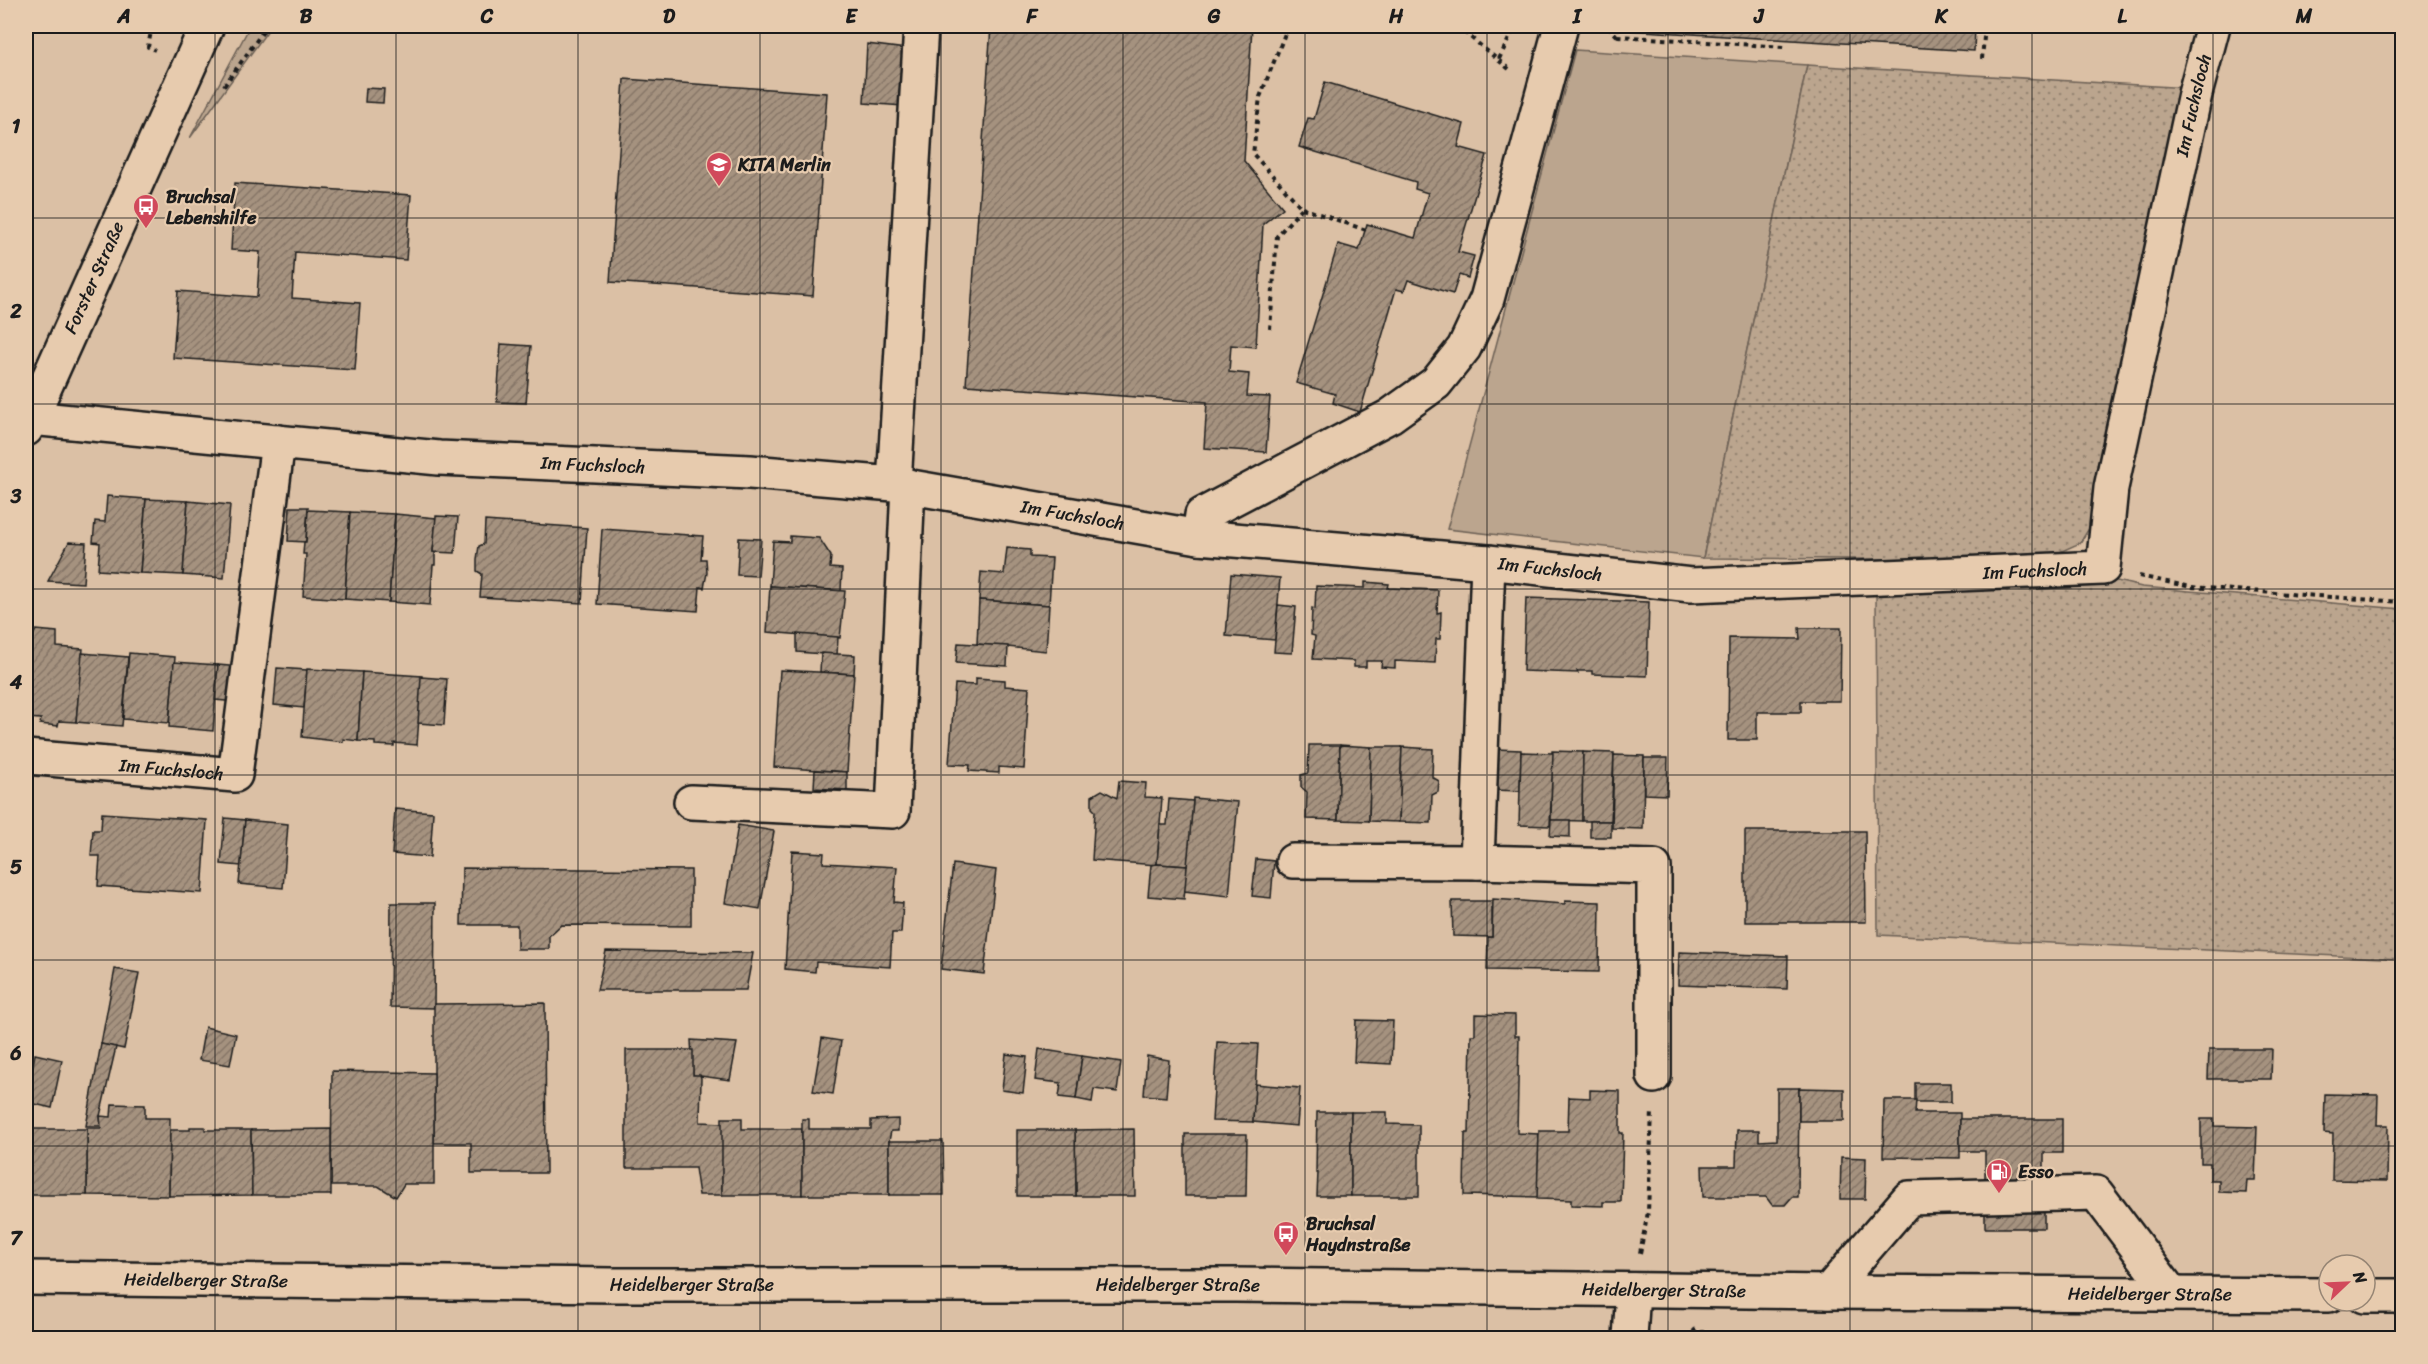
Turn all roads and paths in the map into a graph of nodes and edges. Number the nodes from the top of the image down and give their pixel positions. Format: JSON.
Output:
{"nodes":[{"id":1,"x":152,"y":26,"type":"edge"},
{"id":2,"x":207,"y":26,"type":"edge"},
{"id":3,"x":921,"y":26,"type":"edge"},
{"id":4,"x":1288,"y":26,"type":"edge"},
{"id":5,"x":1457,"y":26,"type":"edge"},
{"id":6,"x":1515,"y":26,"type":"edge"},
{"id":7,"x":1561,"y":26,"type":"edge"},
{"id":8,"x":1608,"y":26,"type":"edge"},
{"id":9,"x":1618,"y":26,"type":"edge"},
{"id":10,"x":1984,"y":26,"type":"edge"},
{"id":11,"x":2213,"y":26,"type":"edge"},
{"id":12,"x":1618,"y":36,"type":"junction"},
{"id":13,"x":148,"y":47,"type":"dead end"},
{"id":14,"x":1784,"y":47,"type":"dead end"},
{"id":15,"x":1498,"y":59,"type":"junction"},
{"id":16,"x":1982,"y":59,"type":"dead end"},
{"id":17,"x":1540,"y":104,"type":"junction"},
{"id":18,"x":1302,"y":208,"type":"junction"},
{"id":19,"x":1366,"y":230,"type":"dead end"},
{"id":20,"x":1270,"y":329,"type":"dead end"},
{"id":21,"x":28,"y":423,"type":"edge"},
{"id":22,"x":278,"y":442,"type":"junction"},
{"id":23,"x":901,"y":485,"type":"junction"},
{"id":24,"x":1199,"y":537,"type":"junction"},
{"id":25,"x":1488,"y":562,"type":"junction"},
{"id":26,"x":2103,"y":567,"type":"junction"},
{"id":27,"x":2403,"y":602,"type":"edge"},
{"id":28,"x":26,"y":757,"type":"edge"},
{"id":29,"x":691,"y":802,"type":"dead end"},
{"id":30,"x":1293,"y":861,"type":"dead end"},
{"id":31,"x":1477,"y":862,"type":"junction"},
{"id":32,"x":1654,"y":1076,"type":"joint"},
{"id":33,"x":26,"y":1278,"type":"edge"},
{"id":34,"x":1633,"y":1290,"type":"junction"},
{"id":35,"x":1828,"y":1292,"type":"junction"},
{"id":36,"x":2172,"y":1294,"type":"junction"},
{"id":37,"x":2317,"y":1295,"type":"edge"},
{"id":38,"x":2377,"y":1296,"type":"edge"},
{"id":39,"x":2403,"y":1296,"type":"edge"},
{"id":40,"x":1630,"y":1338,"type":"edge"}],
"edges":[{"from":1,"to":13,"type":"path"},
{"from":2,"to":21,"type":"street","name":"Forster Straße"},
{"from":3,"to":23,"type":"street"},
{"from":4,"to":18,"type":"path"},
{"from":5,"to":15,"type":"path"},
{"from":6,"to":15,"type":"path"},
{"from":7,"to":17,"type":"street"},
{"from":8,"to":12,"type":"path"},
{"from":9,"to":12,"type":"path"},
{"from":10,"to":16,"type":"path"},
{"from":11,"to":26,"type":"street","name":"Im Fuchsloch"},
{"from":12,"to":14,"type":"path"},
{"from":15,"to":17,"type":"path"},
{"from":17,"to":24,"type":"street"},
{"from":18,"to":19,"type":"path"},
{"from":18,"to":20,"type":"path"},
{"from":21,"to":22,"type":"street","name":"Im Fuchsloch"},
{"from":22,"to":23,"type":"street","name":"Im Fuchsloch"},
{"from":22,"to":28,"type":"street","name":"Im Fuchsloch"},
{"from":23,"to":24,"type":"street","name":"Im Fuchsloch"},
{"from":23,"to":29,"type":"street"},
{"from":24,"to":25,"type":"street","name":"Im Fuchsloch"},
{"from":25,"to":26,"type":"street","name":"Im Fuchsloch"},
{"from":25,"to":31,"type":"street","name":"Im Fuchsloch"},
{"from":26,"to":27,"type":"path"},
{"from":30,"to":31,"type":"street"},
{"from":31,"to":32,"type":"street"},
{"from":32,"to":34,"type":"path"},
{"from":33,"to":34,"type":"street","name":"Heidelberger Straße"},
{"from":34,"to":35,"type":"street","name":"Heidelberger Straße"},
{"from":34,"to":40,"type":"street"},
{"from":35,"to":36,"type":"street","name":"Heidelberger Straße"},
{"from":35,"to":36,"type":"street"},
{"from":36,"to":37,"type":"street","name":"Heidelberger Straße"},
{"from":38,"to":39,"type":"street"}]}
